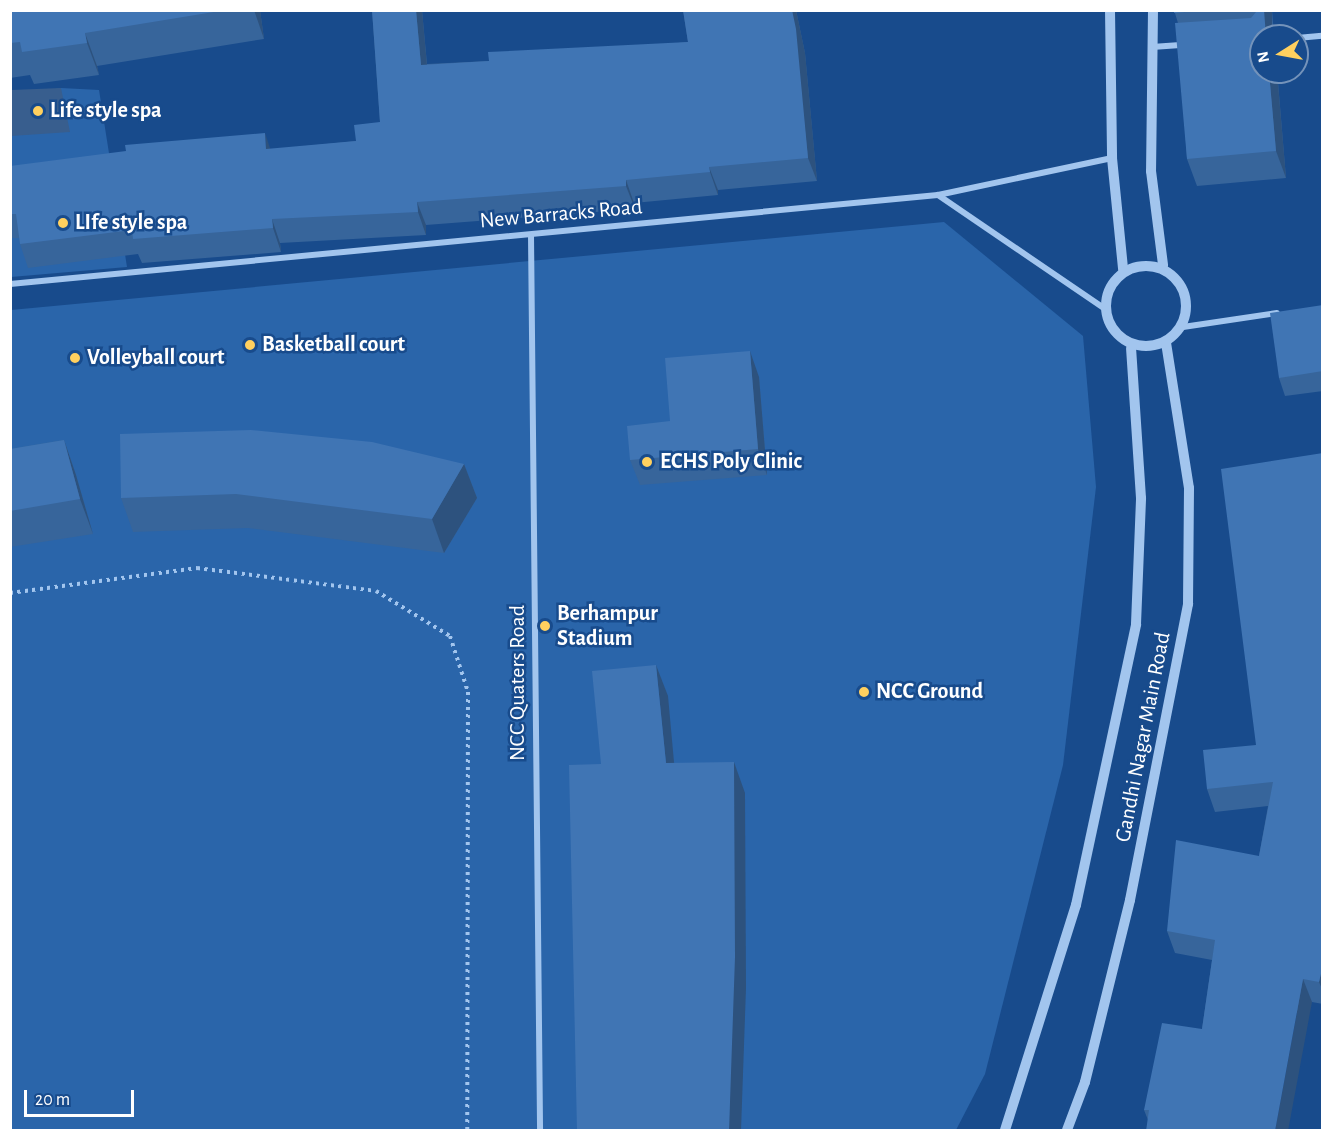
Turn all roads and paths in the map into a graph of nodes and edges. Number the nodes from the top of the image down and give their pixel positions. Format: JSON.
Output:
{"nodes":[{"id":1,"x":1110,"y":10,"type":"edge"},
{"id":2,"x":1153,"y":10,"type":"edge"},
{"id":3,"x":1196,"y":44,"type":"edge"},
{"id":4,"x":1152,"y":47,"type":"junction"},
{"id":5,"x":1112,"y":158,"type":"junction"},
{"id":6,"x":938,"y":195,"type":"junction"},
{"id":7,"x":531,"y":235,"type":"junction"},
{"id":8,"x":1163,"y":265,"type":"junction"},
{"id":9,"x":1123,"y":269,"type":"junction"},
{"id":10,"x":10,"y":284,"type":"edge"},
{"id":11,"x":1105,"y":309,"type":"junction"},
{"id":12,"x":1288,"y":312,"type":"edge"},
{"id":13,"x":1183,"y":327,"type":"junction"},
{"id":14,"x":1166,"y":343,"type":"junction"},
{"id":15,"x":1131,"y":348,"type":"junction"},
{"id":16,"x":10,"y":593,"type":"edge"},
{"id":17,"x":466,"y":1131,"type":"edge"},
{"id":18,"x":540,"y":1131,"type":"edge"},
{"id":19,"x":1005,"y":1131,"type":"edge"},
{"id":20,"x":1067,"y":1131,"type":"edge"}],
"edges":[{"from":1,"to":5,"type":"street"},
{"from":2,"to":4,"type":"street"},
{"from":3,"to":4,"type":"street"},
{"from":4,"to":8,"type":"street"},
{"from":5,"to":6,"type":"street","name":"New Barracks Road"},
{"from":5,"to":9,"type":"street"},
{"from":6,"to":7,"type":"street","name":"New Barracks Road"},
{"from":6,"to":11,"type":"street"},
{"from":7,"to":10,"type":"street","name":"New Barracks Road"},
{"from":7,"to":18,"type":"street","name":"NCC Quaters Road"},
{"from":8,"to":9,"type":"street"},
{"from":8,"to":13,"type":"street"},
{"from":9,"to":11,"type":"street"},
{"from":11,"to":15,"type":"street"},
{"from":12,"to":13,"type":"street"},
{"from":13,"to":14,"type":"street"},
{"from":14,"to":15,"type":"street"},
{"from":14,"to":20,"type":"street","name":"Gandhi Nagar Main Road"},
{"from":15,"to":19,"type":"street","name":"Gandhi Nagar Main Road"},
{"from":16,"to":17,"type":"path"}]}
